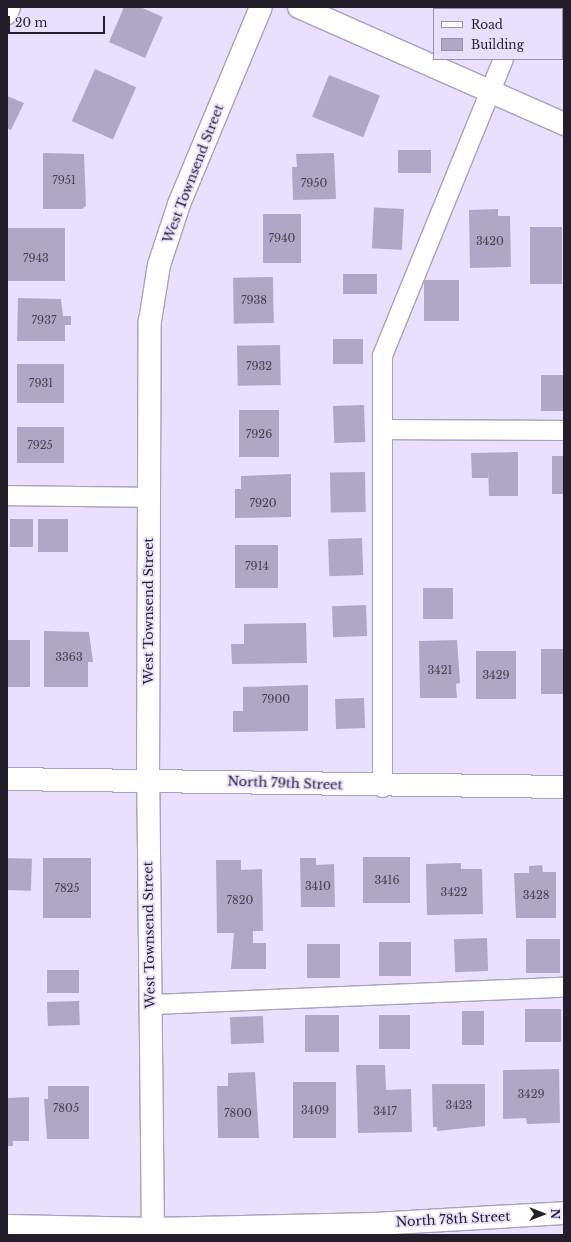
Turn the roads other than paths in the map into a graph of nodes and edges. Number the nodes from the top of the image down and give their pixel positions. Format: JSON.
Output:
{"nodes":[{"id":1,"x":10,"y":7,"type":"edge"},
{"id":2,"x":261,"y":7,"type":"edge"},
{"id":3,"x":299,"y":7,"type":"edge"},
{"id":4,"x":7,"y":14,"type":"edge"},
{"id":5,"x":503,"y":60,"type":"edge"},
{"id":6,"x":488,"y":92,"type":"junction"},
{"id":7,"x":564,"y":124,"type":"edge"},
{"id":8,"x":382,"y":429,"type":"junction"},
{"id":9,"x":564,"y":430,"type":"edge"},
{"id":10,"x":7,"y":495,"type":"edge"},
{"id":11,"x":149,"y":497,"type":"junction"},
{"id":12,"x":7,"y":779,"type":"edge"},
{"id":13,"x":148,"y":780,"type":"junction"},
{"id":14,"x":564,"y":787,"type":"edge"},
{"id":15,"x":382,"y":788,"type":"junction"},
{"id":16,"x":564,"y":987,"type":"edge"},
{"id":17,"x":151,"y":1004,"type":"junction"},
{"id":18,"x":564,"y":1213,"type":"edge"},
{"id":19,"x":7,"y":1226,"type":"edge"},
{"id":20,"x":154,"y":1232,"type":"edge"}],
"edges":[{"from":1,"to":4,"type":"lane"},
{"from":2,"to":11,"type":"street","name":"West Townsend Street"},
{"from":3,"to":6,"type":"street"},
{"from":5,"to":6,"type":"lane"},
{"from":6,"to":7,"type":"street"},
{"from":6,"to":8,"type":"lane"},
{"from":8,"to":9,"type":"lane"},
{"from":8,"to":15,"type":"lane"},
{"from":10,"to":11,"type":"lane"},
{"from":11,"to":13,"type":"street","name":"West Townsend Street"},
{"from":12,"to":13,"type":"street","name":"North 79th Street"},
{"from":13,"to":15,"type":"street","name":"North 79th Street"},
{"from":13,"to":17,"type":"street","name":"West Townsend Street"},
{"from":14,"to":15,"type":"street","name":"North 79th Street"},
{"from":16,"to":17,"type":"lane"},
{"from":17,"to":20,"type":"street","name":"West Townsend Street"},
{"from":18,"to":20,"type":"street","name":"North 78th Street"},
{"from":19,"to":20,"type":"street","name":"North 78th Street"}]}
